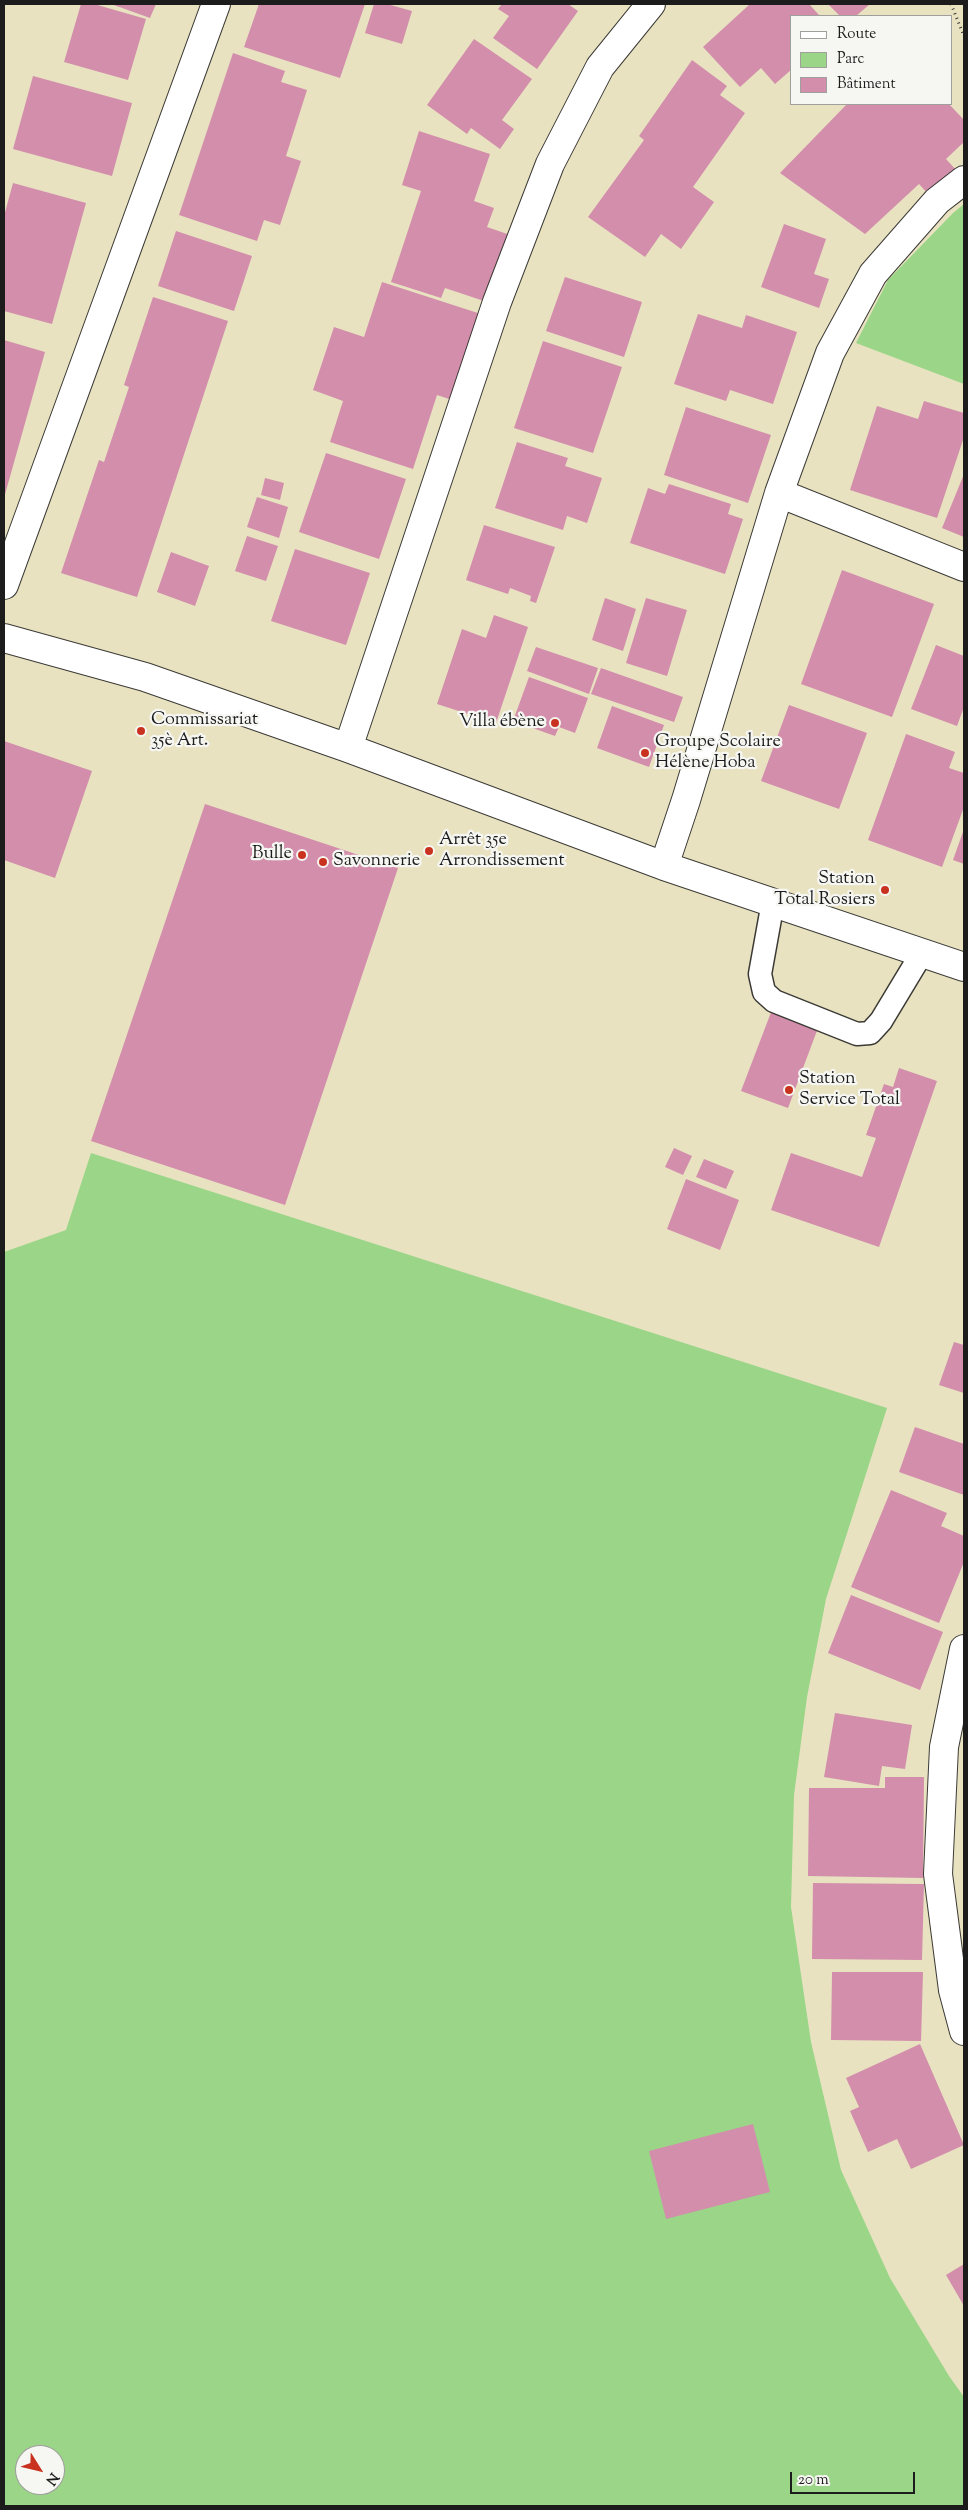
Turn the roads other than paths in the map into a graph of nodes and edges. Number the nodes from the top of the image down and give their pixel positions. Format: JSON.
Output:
{"nodes":[{"id":1,"x":216,"y":4,"type":"edge"},
{"id":2,"x":651,"y":4,"type":"edge"},
{"id":3,"x":964,"y":180,"type":"edge"},
{"id":4,"x":779,"y":493,"type":"junction"},
{"id":5,"x":964,"y":567,"type":"edge"},
{"id":6,"x":4,"y":585,"type":"edge"},
{"id":7,"x":4,"y":638,"type":"edge"},
{"id":8,"x":348,"y":748,"type":"junction"},
{"id":9,"x":664,"y":866,"type":"junction"},
{"id":10,"x":773,"y":902,"type":"junction"},
{"id":11,"x":922,"y":953,"type":"junction"},
{"id":12,"x":964,"y":967,"type":"edge"},
{"id":13,"x":964,"y":1649,"type":"edge"},
{"id":14,"x":964,"y":2031,"type":"edge"}],
"edges":[{"from":1,"to":6,"type":"street"},
{"from":2,"to":8,"type":"street"},
{"from":3,"to":4,"type":"street"},
{"from":4,"to":5,"type":"street"},
{"from":4,"to":9,"type":"street"},
{"from":7,"to":8,"type":"street"},
{"from":8,"to":9,"type":"street"},
{"from":9,"to":10,"type":"street"},
{"from":10,"to":11,"type":"street"},
{"from":10,"to":11,"type":"lane"},
{"from":11,"to":12,"type":"street"},
{"from":13,"to":14,"type":"street"}]}
